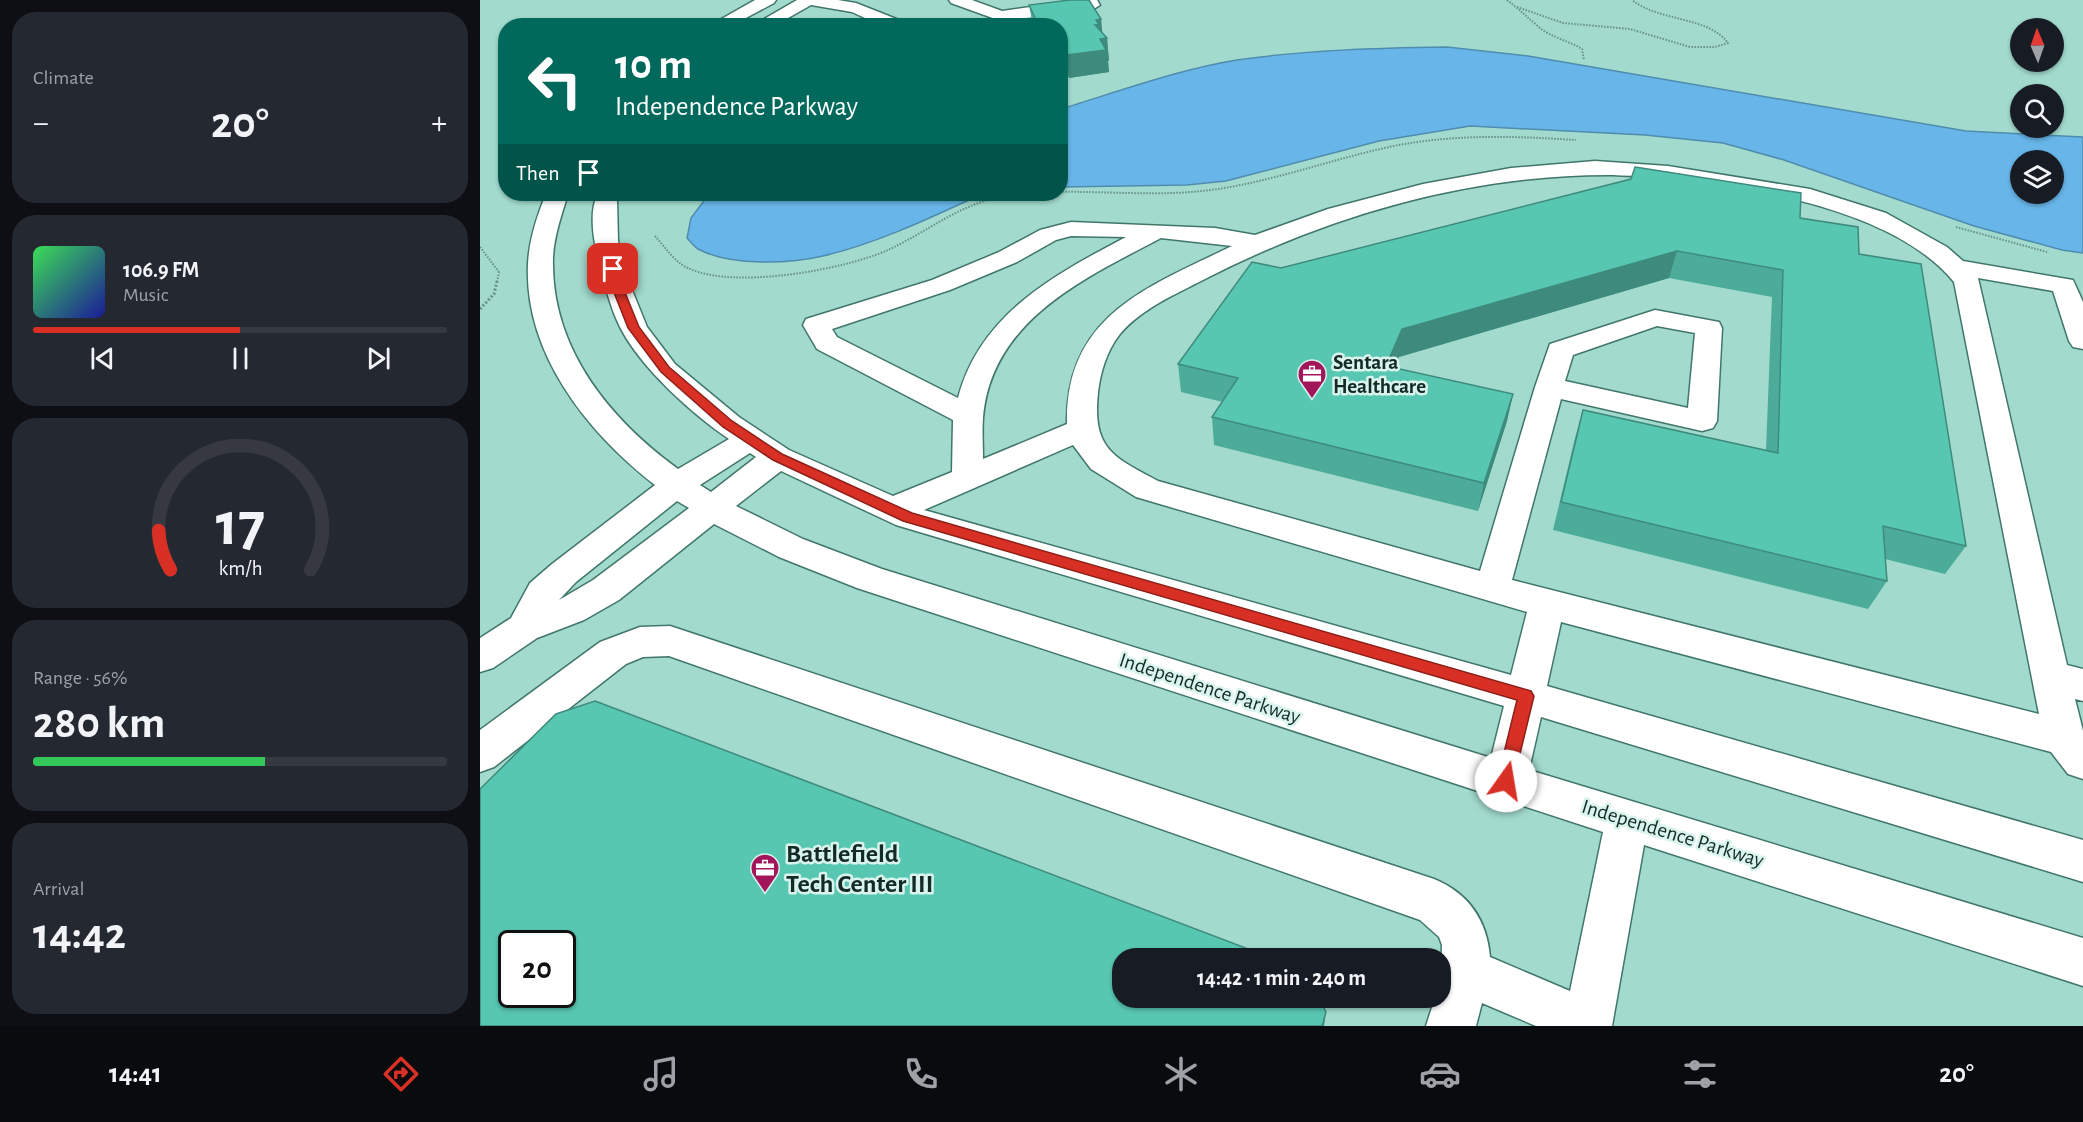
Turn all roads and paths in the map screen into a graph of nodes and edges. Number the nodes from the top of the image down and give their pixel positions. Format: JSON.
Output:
{"nodes":[{"id":1,"x":768,"y":0,"type":"edge"},
{"id":2,"x":809,"y":0,"type":"edge"},
{"id":3,"x":957,"y":0,"type":"edge"},
{"id":4,"x":1038,"y":0,"type":"edge"},
{"id":5,"x":1089,"y":0,"type":"edge"},
{"id":6,"x":1507,"y":0,"type":"edge"},
{"id":7,"x":1632,"y":0,"type":"edge"},
{"id":8,"x":1517,"y":7,"type":"junction"},
{"id":9,"x":1062,"y":9,"type":"junction"},
{"id":10,"x":860,"y":10,"type":"junction"},
{"id":11,"x":733,"y":18,"type":"edge"},
{"id":12,"x":775,"y":18,"type":"edge"},
{"id":13,"x":846,"y":18,"type":"edge"},
{"id":14,"x":878,"y":18,"type":"edge"},
{"id":15,"x":1584,"y":60,"type":"dead end"},
{"id":16,"x":555,"y":201,"type":"edge"},
{"id":17,"x":606,"y":201,"type":"edge"},
{"id":18,"x":1156,"y":231,"type":"junction"},
{"id":19,"x":1256,"y":243,"type":"junction"},
{"id":20,"x":480,"y":247,"type":"edge"},
{"id":21,"x":1954,"y":267,"type":"junction"},
{"id":22,"x":480,"y":309,"type":"edge"},
{"id":23,"x":2083,"y":341,"type":"edge"},
{"id":24,"x":1549,"y":387,"type":"junction"},
{"id":25,"x":968,"y":416,"type":"junction"},
{"id":26,"x":1081,"y":430,"type":"junction"},
{"id":27,"x":764,"y":448,"type":"junction"},
{"id":28,"x":968,"y":478,"type":"junction"},
{"id":29,"x":676,"y":485,"type":"junction"},
{"id":30,"x":712,"y":508,"type":"junction"},
{"id":31,"x":892,"y":510,"type":"junction"},
{"id":32,"x":1492,"y":589,"type":"junction"},
{"id":33,"x":1547,"y":604,"type":"junction"},
{"id":34,"x":524,"y":628,"type":"junction"},
{"id":35,"x":480,"y":657,"type":"edge"},
{"id":36,"x":2067,"y":681,"type":"edge"},
{"id":37,"x":1526,"y":696,"type":"junction"},
{"id":38,"x":2074,"y":750,"type":"edge"},
{"id":39,"x":480,"y":754,"type":"edge"},
{"id":40,"x":1506,"y":781,"type":"junction"},
{"id":41,"x":1628,"y":819,"type":"junction"},
{"id":42,"x":2083,"y":861,"type":"edge"},
{"id":43,"x":2083,"y":962,"type":"edge"},
{"id":44,"x":1465,"y":971,"type":"junction"},
{"id":45,"x":1587,"y":1025,"type":"edge"},
{"id":46,"x":1451,"y":1026,"type":"edge"}],
"edges":[{"from":1,"to":11,"type":"street"},
{"from":2,"to":10,"type":"street"},
{"from":2,"to":12,"type":"street"},
{"from":3,"to":9,"type":"street"},
{"from":4,"to":9,"type":"street"},
{"from":5,"to":9,"type":"street"},
{"from":6,"to":8,"type":"path"},
{"from":7,"to":8,"type":"path"},
{"from":8,"to":15,"type":"path"},
{"from":10,"to":13,"type":"street"},
{"from":10,"to":14,"type":"street"},
{"from":16,"to":29,"type":"street","name":"Independence Parkway"},
{"from":17,"to":27,"type":"street"},
{"from":18,"to":19,"type":"street"},
{"from":18,"to":25,"type":"street"},
{"from":18,"to":25,"type":"street"},
{"from":19,"to":21,"type":"street"},
{"from":19,"to":26,"type":"street"},
{"from":20,"to":22,"type":"path"},
{"from":21,"to":23,"type":"street"},
{"from":21,"to":36,"type":"street"},
{"from":24,"to":24,"type":"street"},
{"from":24,"to":32,"type":"street"},
{"from":25,"to":28,"type":"street"},
{"from":26,"to":28,"type":"street"},
{"from":26,"to":32,"type":"street"},
{"from":27,"to":29,"type":"street"},
{"from":27,"to":30,"type":"street"},
{"from":27,"to":31,"type":"street"},
{"from":28,"to":31,"type":"street"},
{"from":29,"to":30,"type":"street","name":"Independence Parkway"},
{"from":29,"to":34,"type":"street"},
{"from":30,"to":34,"type":"street"},
{"from":30,"to":40,"type":"street","name":"Independence Parkway"},
{"from":31,"to":37,"type":"street"},
{"from":32,"to":33,"type":"street"},
{"from":33,"to":37,"type":"street"},
{"from":33,"to":38,"type":"street"},
{"from":34,"to":35,"type":"street"},
{"from":36,"to":38,"type":"street"},
{"from":37,"to":40,"type":"street"},
{"from":37,"to":42,"type":"street"},
{"from":39,"to":44,"type":"street"},
{"from":40,"to":41,"type":"street","name":"Independence Parkway"},
{"from":41,"to":43,"type":"street","name":"Independence Parkway"},
{"from":41,"to":45,"type":"street"},
{"from":44,"to":45,"type":"street"},
{"from":44,"to":46,"type":"street"}]}
